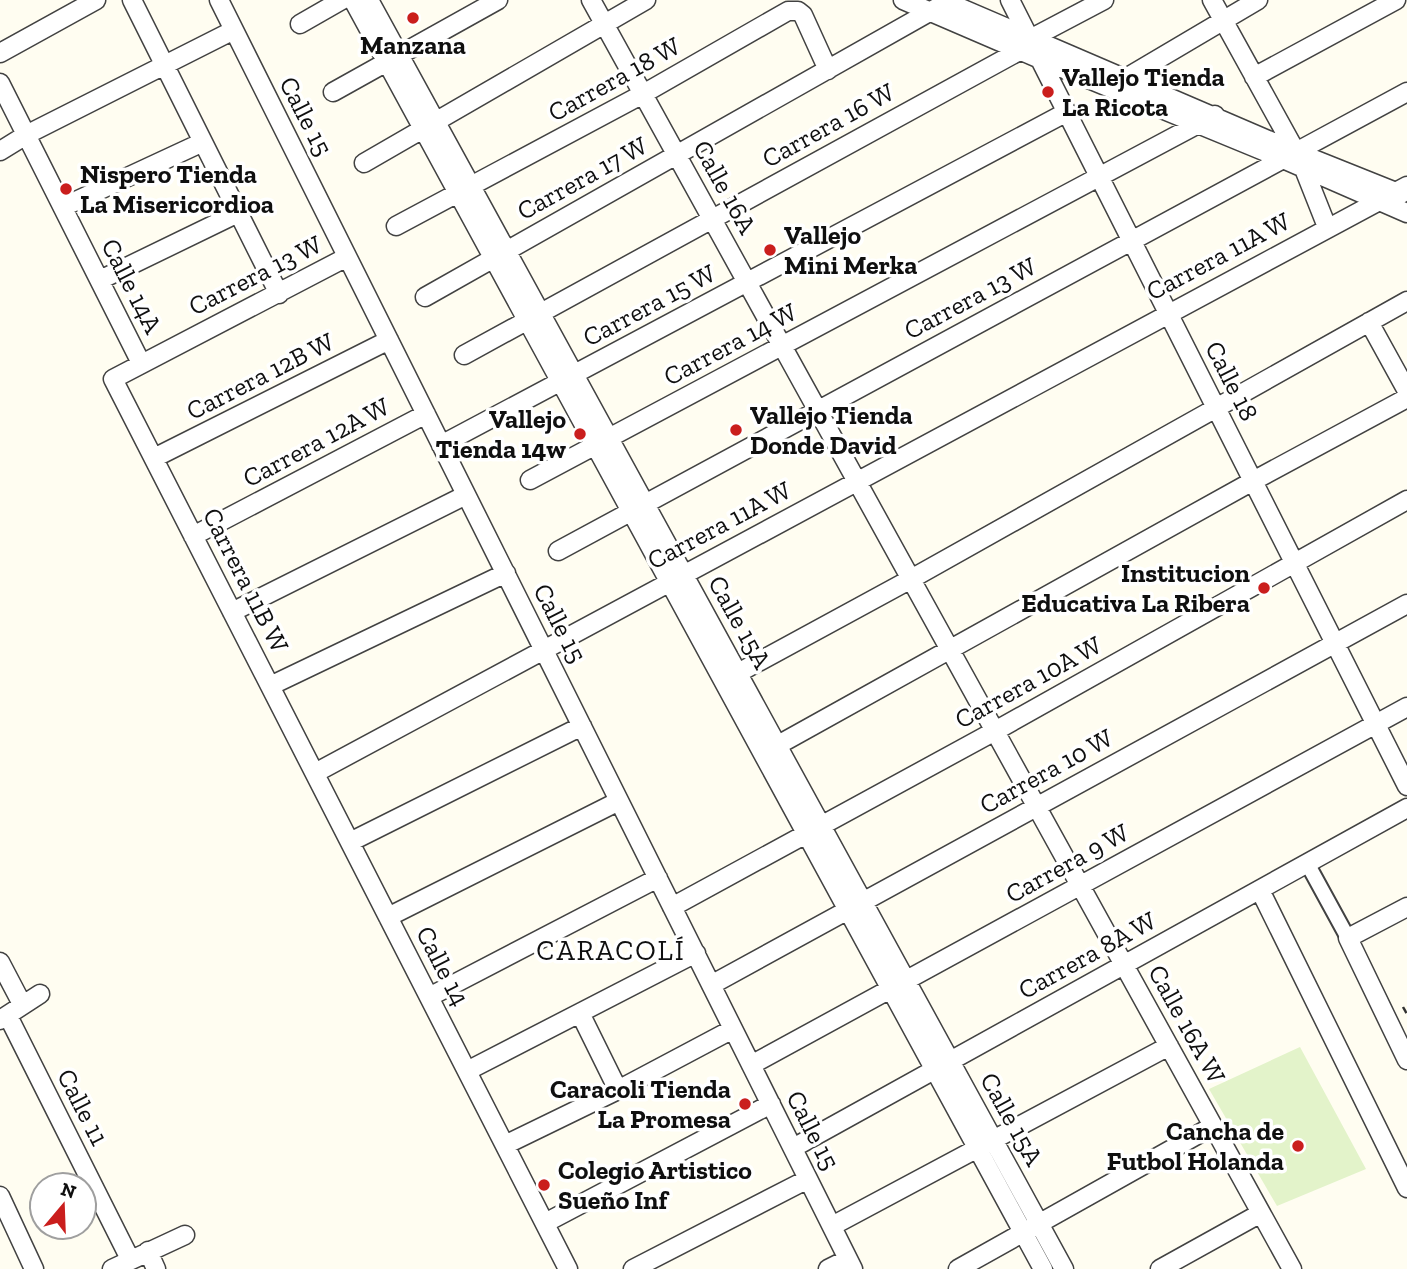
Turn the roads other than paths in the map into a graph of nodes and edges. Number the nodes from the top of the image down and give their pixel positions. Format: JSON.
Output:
{"nodes":[{"id":1,"x":96,"y":0,"type":"edge"},
{"id":2,"x":132,"y":0,"type":"edge"},
{"id":3,"x":219,"y":0,"type":"edge"},
{"id":4,"x":342,"y":0,"type":"edge"},
{"id":5,"x":353,"y":0,"type":"edge"},
{"id":6,"x":369,"y":0,"type":"edge"},
{"id":7,"x":498,"y":0,"type":"edge"},
{"id":8,"x":591,"y":0,"type":"edge"},
{"id":9,"x":646,"y":0,"type":"edge"},
{"id":10,"x":903,"y":0,"type":"edge"},
{"id":11,"x":1010,"y":0,"type":"edge"},
{"id":12,"x":1104,"y":0,"type":"edge"},
{"id":13,"x":1212,"y":0,"type":"edge"},
{"id":14,"x":1258,"y":0,"type":"edge"},
{"id":15,"x":1396,"y":0,"type":"edge"},
{"id":16,"x":940,"y":5,"type":"edge"},
{"id":17,"x":1223,"y":20,"type":"junction"},
{"id":18,"x":300,"y":24,"type":"dead end"},
{"id":19,"x":605,"y":25,"type":"junction"},
{"id":20,"x":234,"y":30,"type":"junction"},
{"id":21,"x":1026,"y":45,"type":"junction"},
{"id":22,"x":0,"y":53,"type":"edge"},
{"id":23,"x":393,"y":58,"type":"junction"},
{"id":24,"x":1040,"y":60,"type":"junction"},
{"id":25,"x":164,"y":64,"type":"junction"},
{"id":26,"x":828,"y":70,"type":"junction"},
{"id":27,"x":1254,"y":77,"type":"junction"},
{"id":28,"x":0,"y":83,"type":"edge"},
{"id":29,"x":1120,"y":84,"type":"junction"},
{"id":30,"x":333,"y":92,"type":"dead end"},
{"id":31,"x":1407,"y":92,"type":"edge"},
{"id":32,"x":643,"y":94,"type":"junction"},
{"id":33,"x":1066,"y":112,"type":"junction"},
{"id":34,"x":1215,"y":115,"type":"junction"},
{"id":35,"x":1197,"y":124,"type":"junction"},
{"id":36,"x":429,"y":125,"type":"junction"},
{"id":37,"x":26,"y":135,"type":"junction"},
{"id":38,"x":202,"y":142,"type":"junction"},
{"id":39,"x":0,"y":151,"type":"edge"},
{"id":40,"x":677,"y":155,"type":"junction"},
{"id":41,"x":1290,"y":155,"type":"junction"},
{"id":42,"x":364,"y":163,"type":"dead end"},
{"id":43,"x":1304,"y":169,"type":"junction"},
{"id":44,"x":1099,"y":177,"type":"junction"},
{"id":45,"x":464,"y":189,"type":"junction"},
{"id":46,"x":1403,"y":192,"type":"edge"},
{"id":47,"x":1379,"y":201,"type":"junction"},
{"id":48,"x":63,"y":207,"type":"junction"},
{"id":49,"x":238,"y":213,"type":"junction"},
{"id":50,"x":1407,"y":213,"type":"edge"},
{"id":51,"x":712,"y":219,"type":"junction"},
{"id":52,"x":396,"y":226,"type":"dead end"},
{"id":53,"x":1327,"y":227,"type":"junction"},
{"id":54,"x":1132,"y":241,"type":"junction"},
{"id":55,"x":500,"y":255,"type":"junction"},
{"id":56,"x":347,"y":257,"type":"junction"},
{"id":57,"x":100,"y":281,"type":"junction"},
{"id":58,"x":747,"y":282,"type":"junction"},
{"id":59,"x":279,"y":294,"type":"junction"},
{"id":60,"x":425,"y":297,"type":"dead end"},
{"id":61,"x":1407,"y":301,"type":"edge"},
{"id":62,"x":1168,"y":313,"type":"junction"},
{"id":63,"x":534,"y":317,"type":"junction"},
{"id":64,"x":1369,"y":322,"type":"junction"},
{"id":65,"x":389,"y":340,"type":"junction"},
{"id":66,"x":782,"y":346,"type":"junction"},
{"id":67,"x":464,"y":355,"type":"dead end"},
{"id":68,"x":141,"y":363,"type":"junction"},
{"id":69,"x":567,"y":378,"type":"junction"},
{"id":70,"x":113,"y":379,"type":"joint"},
{"id":71,"x":1407,"y":391,"type":"edge"},
{"id":72,"x":1407,"y":398,"type":"edge"},
{"id":73,"x":1216,"y":407,"type":"junction"},
{"id":74,"x":818,"y":411,"type":"junction"},
{"id":75,"x":426,"y":414,"type":"junction"},
{"id":76,"x":602,"y":442,"type":"junction"},
{"id":77,"x":441,"y":445,"type":"junction"},
{"id":78,"x":154,"y":458,"type":"junction"},
{"id":79,"x":530,"y":480,"type":"dead end"},
{"id":80,"x":857,"y":481,"type":"junction"},
{"id":81,"x":1253,"y":481,"type":"junction"},
{"id":82,"x":466,"y":495,"type":"junction"},
{"id":83,"x":1407,"y":500,"type":"edge"},
{"id":84,"x":638,"y":508,"type":"junction"},
{"id":85,"x":193,"y":536,"type":"junction"},
{"id":86,"x":558,"y":551,"type":"dead end"},
{"id":87,"x":1294,"y":563,"type":"junction"},
{"id":88,"x":506,"y":573,"type":"junction"},
{"id":89,"x":676,"y":578,"type":"junction"},
{"id":90,"x":911,"y":579,"type":"junction"},
{"id":91,"x":1407,"y":604,"type":"edge"},
{"id":92,"x":232,"y":612,"type":"junction"},
{"id":93,"x":1335,"y":643,"type":"junction"},
{"id":94,"x":949,"y":648,"type":"junction"},
{"id":95,"x":544,"y":650,"type":"junction"},
{"id":96,"x":722,"y":661,"type":"junction"},
{"id":97,"x":738,"y":673,"type":"junction"},
{"id":98,"x":270,"y":686,"type":"junction"},
{"id":99,"x":1407,"y":707,"type":"edge"},
{"id":100,"x":1376,"y":724,"type":"junction"},
{"id":101,"x":582,"y":726,"type":"junction"},
{"id":102,"x":995,"y":731,"type":"junction"},
{"id":103,"x":770,"y":749,"type":"junction"},
{"id":104,"x":314,"y":773,"type":"junction"},
{"id":105,"x":1407,"y":786,"type":"edge"},
{"id":106,"x":620,"y":801,"type":"junction"},
{"id":107,"x":1037,"y":806,"type":"junction"},
{"id":108,"x":1407,"y":808,"type":"edge"},
{"id":109,"x":813,"y":829,"type":"junction"},
{"id":110,"x":350,"y":842,"type":"junction"},
{"id":111,"x":1307,"y":863,"type":"junction"},
{"id":112,"x":658,"y":878,"type":"junction"},
{"id":113,"x":1080,"y":885,"type":"junction"},
{"id":114,"x":1260,"y":890,"type":"junction"},
{"id":115,"x":855,"y":906,"type":"junction"},
{"id":116,"x":672,"y":907,"type":"junction"},
{"id":117,"x":1407,"y":907,"type":"edge"},
{"id":118,"x":388,"y":917,"type":"junction"},
{"id":119,"x":1348,"y":938,"type":"junction"},
{"id":120,"x":695,"y":953,"type":"junction"},
{"id":121,"x":0,"y":962,"type":"edge"},
{"id":122,"x":1124,"y":965,"type":"junction"},
{"id":123,"x":711,"y":985,"type":"junction"},
{"id":124,"x":898,"y":985,"type":"junction"},
{"id":125,"x":40,"y":994,"type":"dead end"},
{"id":126,"x":429,"y":997,"type":"junction"},
{"id":127,"x":22,"y":1004,"type":"junction"},
{"id":128,"x":580,"y":1013,"type":"junction"},
{"id":129,"x":4,"y":1018,"type":"edge"},
{"id":130,"x":733,"y":1029,"type":"junction"},
{"id":131,"x":1169,"y":1046,"type":"junction"},
{"id":132,"x":1407,"y":1060,"type":"edge"},
{"id":133,"x":751,"y":1065,"type":"junction"},
{"id":134,"x":942,"y":1065,"type":"junction"},
{"id":135,"x":467,"y":1071,"type":"junction"},
{"id":136,"x":618,"y":1090,"type":"junction"},
{"id":137,"x":771,"y":1104,"type":"junction"},
{"id":138,"x":1213,"y":1126,"type":"junction"},
{"id":139,"x":505,"y":1145,"type":"junction"},
{"id":140,"x":986,"y":1145,"type":"junction"},
{"id":141,"x":793,"y":1148,"type":"junction"},
{"id":142,"x":808,"y":1179,"type":"junction"},
{"id":143,"x":1407,"y":1188,"type":"edge"},
{"id":144,"x":0,"y":1196,"type":"edge"},
{"id":145,"x":1261,"y":1213,"type":"junction"},
{"id":146,"x":545,"y":1223,"type":"junction"},
{"id":147,"x":832,"y":1226,"type":"junction"},
{"id":148,"x":1031,"y":1227,"type":"junction"},
{"id":149,"x":185,"y":1235,"type":"dead end"},
{"id":150,"x":148,"y":1251,"type":"junction"},
{"id":151,"x":130,"y":1259,"type":"junction"},
{"id":152,"x":851,"y":1264,"type":"edge"},
{"id":153,"x":34,"y":1269,"type":"edge"},
{"id":154,"x":112,"y":1269,"type":"edge"},
{"id":155,"x":156,"y":1269,"type":"edge"},
{"id":156,"x":568,"y":1269,"type":"edge"},
{"id":157,"x":633,"y":1269,"type":"edge"},
{"id":158,"x":828,"y":1269,"type":"edge"},
{"id":159,"x":958,"y":1269,"type":"edge"},
{"id":160,"x":1043,"y":1269,"type":"edge"},
{"id":161,"x":1063,"y":1269,"type":"edge"},
{"id":162,"x":1160,"y":1269,"type":"edge"},
{"id":163,"x":1292,"y":1269,"type":"edge"}],
"edges":[{"from":1,"to":22,"type":"street"},
{"from":2,"to":25,"type":"street"},
{"from":3,"to":20,"type":"street","name":"Calle 15"},
{"from":4,"to":18,"type":"street"},
{"from":5,"to":23,"type":"street","name":"Calle 15A"},
{"from":6,"to":23,"type":"street","name":"Calle 15A"},
{"from":7,"to":23,"type":"street"},
{"from":8,"to":19,"type":"street","name":"Calle 16A"},
{"from":9,"to":19,"type":"street"},
{"from":10,"to":16,"type":"street"},
{"from":11,"to":21,"type":"street"},
{"from":12,"to":21,"type":"street","name":"Carrera 16 W"},
{"from":13,"to":17,"type":"street"},
{"from":14,"to":17,"type":"street"},
{"from":15,"to":27,"type":"street"},
{"from":16,"to":21,"type":"street"},
{"from":16,"to":26,"type":"street","name":"Carrera 17 W"},
{"from":17,"to":27,"type":"street"},
{"from":17,"to":29,"type":"street"},
{"from":19,"to":32,"type":"street","name":"Calle 16A"},
{"from":19,"to":36,"type":"street"},
{"from":20,"to":25,"type":"street"},
{"from":20,"to":56,"type":"street","name":"Calle 15"},
{"from":21,"to":24,"type":"street"},
{"from":21,"to":29,"type":"street"},
{"from":21,"to":51,"type":"street","name":"Carrera 16 W"},
{"from":23,"to":30,"type":"street"},
{"from":23,"to":36,"type":"street","name":"Calle 15A"},
{"from":24,"to":29,"type":"street"},
{"from":24,"to":33,"type":"street","name":"Calle 18"},
{"from":25,"to":37,"type":"street"},
{"from":25,"to":38,"type":"street"},
{"from":26,"to":32,"type":"street","name":"Carrera 18 W"},
{"from":26,"to":40,"type":"street","name":"Carrera 17 W"},
{"from":27,"to":41,"type":"street"},
{"from":28,"to":37,"type":"street","name":"Calle 14A"},
{"from":29,"to":34,"type":"street"},
{"from":29,"to":35,"type":"street"},
{"from":31,"to":41,"type":"street","name":"Carrera 13 W"},
{"from":32,"to":40,"type":"street","name":"Calle 16A"},
{"from":32,"to":45,"type":"street","name":"Carrera 18 W"},
{"from":33,"to":44,"type":"street","name":"Calle 18"},
{"from":33,"to":58,"type":"street","name":"Carrera 15 W"},
{"from":34,"to":35,"type":"street","name":"Carrera 14 W"},
{"from":34,"to":41,"type":"street"},
{"from":35,"to":41,"type":"street"},
{"from":35,"to":44,"type":"street","name":"Carrera 14 W"},
{"from":36,"to":42,"type":"street"},
{"from":36,"to":45,"type":"street","name":"Calle 15A"},
{"from":37,"to":39,"type":"street"},
{"from":37,"to":48,"type":"street","name":"Calle 14A"},
{"from":38,"to":48,"type":"street"},
{"from":38,"to":49,"type":"street"},
{"from":40,"to":51,"type":"street","name":"Calle 16A"},
{"from":40,"to":55,"type":"street","name":"Carrera 17 W"},
{"from":41,"to":43,"type":"street"},
{"from":41,"to":46,"type":"street"},
{"from":41,"to":54,"type":"street","name":"Carrera 13 W"},
{"from":43,"to":47,"type":"street"},
{"from":43,"to":53,"type":"street"},
{"from":44,"to":54,"type":"street","name":"Calle 18"},
{"from":44,"to":66,"type":"street","name":"Carrera 14 W"},
{"from":45,"to":52,"type":"street","name":"Carrera 18 W"},
{"from":45,"to":55,"type":"street","name":"Calle 15A"},
{"from":46,"to":47,"type":"street","name":"Carrera 11A W"},
{"from":47,"to":50,"type":"street"},
{"from":47,"to":53,"type":"street","name":"Carrera 11A W"},
{"from":48,"to":57,"type":"street","name":"Calle 14A"},
{"from":49,"to":57,"type":"street"},
{"from":49,"to":59,"type":"street"},
{"from":51,"to":58,"type":"street","name":"Calle 16A"},
{"from":51,"to":63,"type":"street","name":"Carrera 16 W"},
{"from":53,"to":62,"type":"street","name":"Carrera 11A W"},
{"from":54,"to":62,"type":"street","name":"Calle 18"},
{"from":54,"to":74,"type":"street","name":"Carrera 13 W"},
{"from":55,"to":60,"type":"street","name":"Carrera 17 W"},
{"from":55,"to":63,"type":"street","name":"Calle 15A"},
{"from":56,"to":59,"type":"street","name":"Carrera 13 W"},
{"from":56,"to":65,"type":"street","name":"Calle 15"},
{"from":57,"to":68,"type":"street","name":"Calle 14A"},
{"from":58,"to":66,"type":"street","name":"Calle 16A"},
{"from":58,"to":69,"type":"street","name":"Carrera 15 W"},
{"from":59,"to":68,"type":"street","name":"Carrera 13 W"},
{"from":61,"to":64,"type":"street"},
{"from":62,"to":73,"type":"street","name":"Calle 18"},
{"from":62,"to":80,"type":"street","name":"Carrera 11A W"},
{"from":63,"to":67,"type":"street","name":"Carrera 16 W"},
{"from":63,"to":69,"type":"street","name":"Calle 15A"},
{"from":64,"to":71,"type":"street"},
{"from":64,"to":73,"type":"street"},
{"from":65,"to":75,"type":"street","name":"Calle 15"},
{"from":65,"to":78,"type":"street","name":"Carrera 12B W"},
{"from":66,"to":74,"type":"street","name":"Calle 16A"},
{"from":66,"to":76,"type":"street","name":"Carrera 14 W"},
{"from":68,"to":70,"type":"street","name":"Carrera 13 W"},
{"from":69,"to":76,"type":"street","name":"Calle 15A"},
{"from":69,"to":77,"type":"street","name":"Carrera 15 W"},
{"from":70,"to":78,"type":"street","name":"Carrera 11B W"},
{"from":72,"to":81,"type":"street"},
{"from":73,"to":81,"type":"street","name":"Calle 18"},
{"from":73,"to":90,"type":"street"},
{"from":74,"to":80,"type":"street","name":"Calle 16A"},
{"from":74,"to":84,"type":"street","name":"Carrera 13 W"},
{"from":75,"to":77,"type":"street","name":"Calle 15"},
{"from":75,"to":85,"type":"street","name":"Carrera 12A W"},
{"from":76,"to":79,"type":"street","name":"Carrera 14 W"},
{"from":76,"to":84,"type":"street","name":"Calle 15A"},
{"from":77,"to":82,"type":"street","name":"Calle 15"},
{"from":78,"to":85,"type":"street","name":"Carrera 11B W"},
{"from":80,"to":89,"type":"street","name":"Carrera 11A W"},
{"from":80,"to":90,"type":"street","name":"Calle 16A"},
{"from":81,"to":87,"type":"street","name":"Calle 18"},
{"from":81,"to":94,"type":"street"},
{"from":82,"to":88,"type":"street","name":"Calle 15"},
{"from":82,"to":92,"type":"street"},
{"from":83,"to":87,"type":"street","name":"Carrera 10A W"},
{"from":84,"to":86,"type":"street","name":"Carrera 13 W"},
{"from":84,"to":89,"type":"street","name":"Calle 15A"},
{"from":85,"to":92,"type":"street","name":"Carrera 11B W"},
{"from":87,"to":93,"type":"street","name":"Calle 18"},
{"from":87,"to":102,"type":"street","name":"Carrera 10A W"},
{"from":88,"to":95,"type":"street","name":"Calle 15"},
{"from":88,"to":98,"type":"street","name":"Carrera 11B W"},
{"from":89,"to":95,"type":"street","name":"Carrera 11A W"},
{"from":89,"to":96,"type":"street","name":"Calle 15A"},
{"from":90,"to":94,"type":"street","name":"Calle 16A"},
{"from":90,"to":97,"type":"street"},
{"from":91,"to":93,"type":"street","name":"Carrera 10 W"},
{"from":92,"to":98,"type":"street","name":"Carrera 11B W"},
{"from":93,"to":100,"type":"street","name":"Calle 18"},
{"from":93,"to":107,"type":"street","name":"Carrera 10 W"},
{"from":94,"to":102,"type":"street","name":"Calle 16A"},
{"from":94,"to":103,"type":"street"},
{"from":95,"to":101,"type":"street","name":"Calle 15"},
{"from":95,"to":104,"type":"street","name":"Carrera 11A W"},
{"from":96,"to":97,"type":"street","name":"Calle 15A"},
{"from":96,"to":103,"type":"street","name":"Calle 15A"},
{"from":97,"to":103,"type":"street","name":"Calle 15A"},
{"from":98,"to":104,"type":"street","name":"Calle 14"},
{"from":99,"to":100,"type":"street","name":"Carrera 9 W"},
{"from":100,"to":105,"type":"street","name":"Calle 18"},
{"from":100,"to":113,"type":"street","name":"Carrera 9 W"},
{"from":101,"to":106,"type":"street","name":"Calle 15"},
{"from":101,"to":110,"type":"street"},
{"from":102,"to":107,"type":"street","name":"Calle 16A W"},
{"from":102,"to":109,"type":"street","name":"Carrera 10A W"},
{"from":103,"to":109,"type":"street","name":"Calle 15A"},
{"from":104,"to":110,"type":"street","name":"Calle 14"},
{"from":106,"to":112,"type":"street","name":"Calle 15"},
{"from":106,"to":118,"type":"street"},
{"from":107,"to":113,"type":"street","name":"Calle 16A W"},
{"from":107,"to":115,"type":"street","name":"Carrera 10 W"},
{"from":108,"to":111,"type":"street","name":"Carrera 8A W"},
{"from":109,"to":115,"type":"street","name":"Calle 15A"},
{"from":109,"to":116,"type":"street","name":"Carrera 10A W"},
{"from":110,"to":118,"type":"street","name":"Calle 14"},
{"from":111,"to":114,"type":"street","name":"Carrera 8A W"},
{"from":111,"to":119,"type":"street"},
{"from":112,"to":116,"type":"street","name":"Calle 15"},
{"from":112,"to":126,"type":"street"},
{"from":113,"to":122,"type":"street","name":"Calle 16A W"},
{"from":113,"to":124,"type":"street","name":"Carrera 9 W"},
{"from":114,"to":122,"type":"street","name":"Carrera 8A W"},
{"from":114,"to":143,"type":"street"},
{"from":115,"to":123,"type":"street","name":"Carrera 10 W"},
{"from":115,"to":124,"type":"street","name":"Calle 15A"},
{"from":116,"to":120,"type":"street","name":"Calle 15"},
{"from":117,"to":119,"type":"street"},
{"from":118,"to":126,"type":"street","name":"Calle 14"},
{"from":119,"to":132,"type":"street"},
{"from":120,"to":123,"type":"street","name":"Calle 15"},
{"from":120,"to":128,"type":"street"},
{"from":121,"to":127,"type":"street"},
{"from":122,"to":131,"type":"street","name":"Calle 16A W"},
{"from":122,"to":134,"type":"street","name":"Carrera 8A W"},
{"from":123,"to":130,"type":"street","name":"Calle 15"},
{"from":124,"to":133,"type":"street","name":"Carrera 9 W"},
{"from":124,"to":134,"type":"street","name":"Calle 15A"},
{"from":125,"to":127,"type":"street"},
{"from":126,"to":135,"type":"street","name":"Calle 14"},
{"from":127,"to":129,"type":"street"},
{"from":128,"to":135,"type":"street"},
{"from":128,"to":136,"type":"street"},
{"from":129,"to":151,"type":"street","name":"Calle 11"},
{"from":130,"to":133,"type":"street","name":"Calle 15"},
{"from":130,"to":136,"type":"street"},
{"from":131,"to":138,"type":"street","name":"Calle 16A W"},
{"from":131,"to":140,"type":"street"},
{"from":133,"to":137,"type":"street","name":"Calle 15"},
{"from":134,"to":140,"type":"street","name":"Calle 15A"},
{"from":134,"to":141,"type":"street","name":"Carrera 8A W"},
{"from":135,"to":139,"type":"street","name":"Calle 14"},
{"from":136,"to":139,"type":"street"},
{"from":137,"to":141,"type":"street","name":"Calle 15"},
{"from":137,"to":146,"type":"street"},
{"from":138,"to":145,"type":"street","name":"Calle 16A W"},
{"from":138,"to":148,"type":"street"},
{"from":139,"to":146,"type":"street","name":"Calle 14"},
{"from":140,"to":147,"type":"street"},
{"from":140,"to":148,"type":"street","name":"Calle 15A"},
{"from":141,"to":142,"type":"street","name":"Calle 15"},
{"from":142,"to":147,"type":"street","name":"Calle 15"},
{"from":142,"to":157,"type":"street"},
{"from":144,"to":153,"type":"street"},
{"from":145,"to":162,"type":"street"},
{"from":145,"to":163,"type":"street","name":"Calle 16A W"},
{"from":146,"to":156,"type":"street","name":"Calle 14"},
{"from":147,"to":152,"type":"street","name":"Calle 15"},
{"from":148,"to":159,"type":"street"},
{"from":148,"to":160,"type":"street","name":"Calle 15A"},
{"from":148,"to":161,"type":"street","name":"Calle 15A"},
{"from":149,"to":150,"type":"street"},
{"from":150,"to":151,"type":"street"},
{"from":150,"to":155,"type":"street"},
{"from":151,"to":154,"type":"street"},
{"from":152,"to":158,"type":"street"}]}
